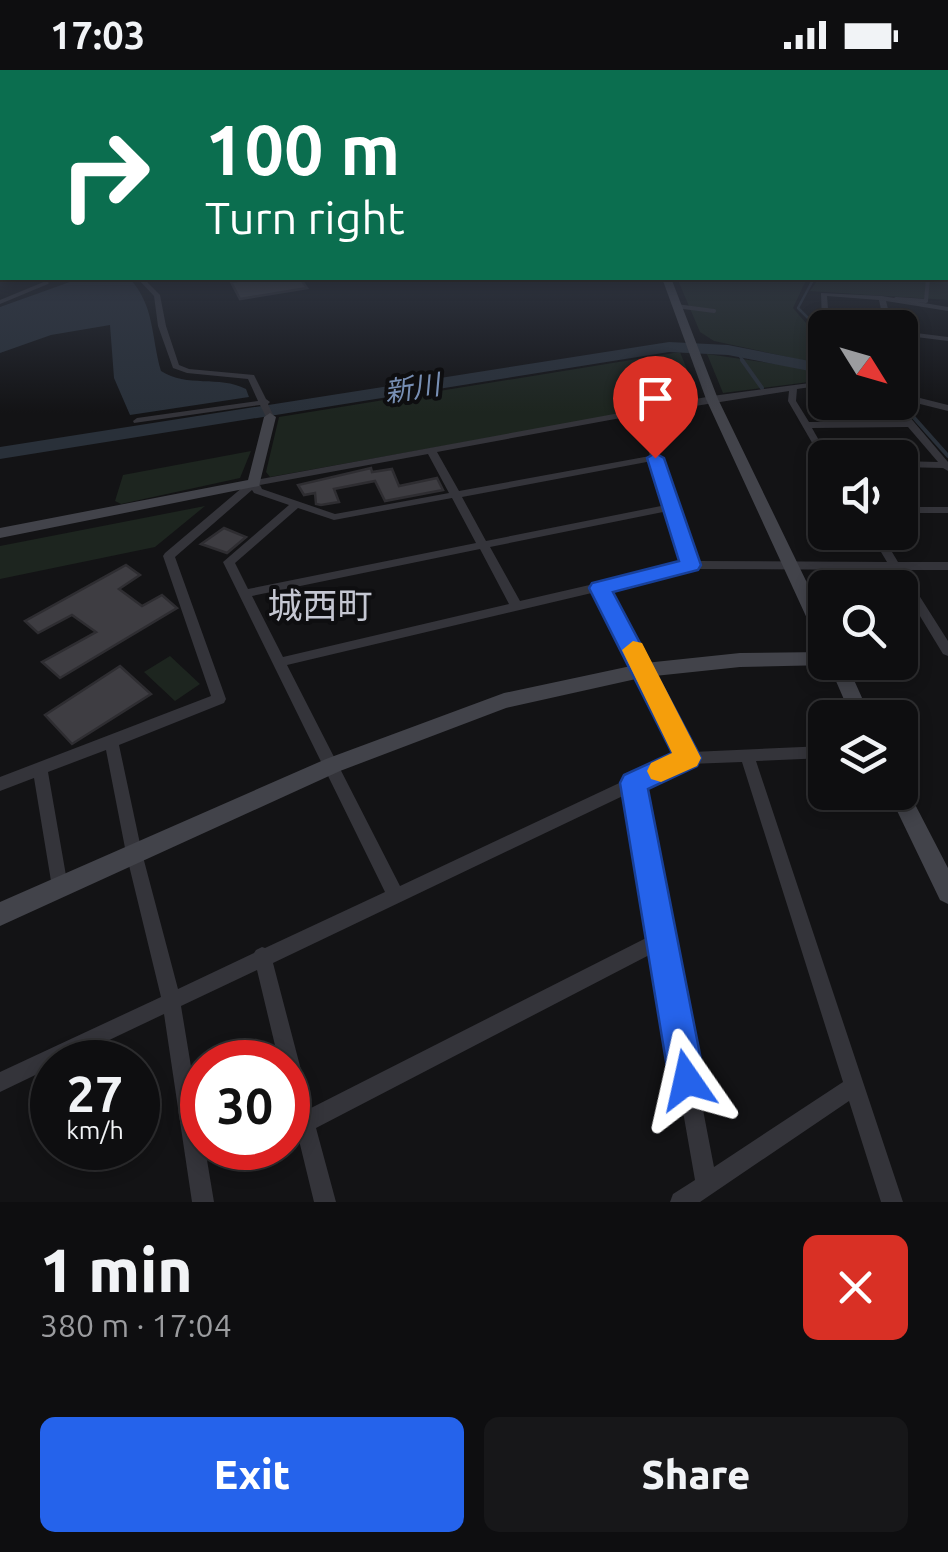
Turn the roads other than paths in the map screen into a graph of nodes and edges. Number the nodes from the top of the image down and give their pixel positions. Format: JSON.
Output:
{"nodes":[{"id":1,"x":159,"y":308,"type":"edge"},
{"id":2,"x":677,"y":308,"type":"edge"},
{"id":3,"x":690,"y":308,"type":"edge"},
{"id":4,"x":714,"y":311,"type":"dead end"},
{"id":5,"x":918,"y":335,"type":"edge"},
{"id":6,"x":948,"y":339,"type":"edge"},
{"id":7,"x":808,"y":385,"type":"edge"},
{"id":8,"x":793,"y":387,"type":"junction"},
{"id":9,"x":768,"y":391,"type":"junction"},
{"id":10,"x":712,"y":400,"type":"junction"},
{"id":11,"x":918,"y":400,"type":"edge"},
{"id":12,"x":792,"y":401,"type":"junction"},
{"id":13,"x":948,"y":408,"type":"edge"},
{"id":14,"x":268,"y":409,"type":"junction"},
{"id":15,"x":641,"y":415,"type":"junction"},
{"id":16,"x":907,"y":420,"type":"edge"},
{"id":17,"x":137,"y":421,"type":"dead end"},
{"id":18,"x":807,"y":424,"type":"junction"},
{"id":19,"x":910,"y":424,"type":"junction"},
{"id":20,"x":815,"y":440,"type":"edge"},
{"id":21,"x":432,"y":450,"type":"junction"},
{"id":22,"x":655,"y":458,"type":"junction"},
{"id":23,"x":918,"y":465,"type":"edge"},
{"id":24,"x":947,"y":466,"type":"edge"},
{"id":25,"x":254,"y":482,"type":"junction"},
{"id":26,"x":457,"y":496,"type":"junction"},
{"id":27,"x":296,"y":506,"type":"junction"},
{"id":28,"x":670,"y":507,"type":"junction"},
{"id":29,"x":918,"y":510,"type":"edge"},
{"id":30,"x":948,"y":510,"type":"edge"},
{"id":31,"x":0,"y":533,"type":"edge"},
{"id":32,"x":484,"y":547,"type":"junction"},
{"id":33,"x":885,"y":550,"type":"edge"},
{"id":34,"x":790,"y":564,"type":"junction"},
{"id":35,"x":690,"y":565,"type":"junction"},
{"id":36,"x":894,"y":565,"type":"junction"},
{"id":37,"x":948,"y":566,"type":"edge"},
{"id":38,"x":600,"y":588,"type":"junction"},
{"id":39,"x":247,"y":593,"type":"junction"},
{"id":40,"x":808,"y":602,"type":"edge"},
{"id":41,"x":516,"y":606,"type":"junction"},
{"id":42,"x":942,"y":630,"type":"edge"},
{"id":43,"x":948,"y":652,"type":"edge"},
{"id":44,"x":808,"y":660,"type":"edge"},
{"id":45,"x":281,"y":662,"type":"junction"},
{"id":46,"x":645,"y":670,"type":"junction"},
{"id":47,"x":112,"y":742,"type":"junction"},
{"id":48,"x":808,"y":753,"type":"edge"},
{"id":49,"x":747,"y":755,"type":"junction"},
{"id":50,"x":688,"y":758,"type":"junction"},
{"id":51,"x":333,"y":766,"type":"junction"},
{"id":52,"x":40,"y":769,"type":"junction"},
{"id":53,"x":634,"y":783,"type":"junction"},
{"id":54,"x":0,"y":784,"type":"edge"},
{"id":55,"x":907,"y":810,"type":"edge"},
{"id":56,"x":134,"y":854,"type":"junction"},
{"id":57,"x":60,"y":887,"type":"junction"},
{"id":58,"x":948,"y":892,"type":"edge"},
{"id":59,"x":395,"y":894,"type":"junction"},
{"id":60,"x":0,"y":914,"type":"edge"},
{"id":61,"x":660,"y":940,"type":"junction"},
{"id":62,"x":262,"y":956,"type":"junction"},
{"id":63,"x":171,"y":999,"type":"junction"},
{"id":64,"x":283,"y":1040,"type":"edge"},
{"id":65,"x":0,"y":1082,"type":"edge"},
{"id":66,"x":854,"y":1086,"type":"junction"},
{"id":67,"x":310,"y":1120,"type":"edge"},
{"id":68,"x":310,"y":1146,"type":"edge"},
{"id":69,"x":707,"y":1185,"type":"junction"},
{"id":70,"x":204,"y":1202,"type":"edge"},
{"id":71,"x":325,"y":1202,"type":"edge"},
{"id":72,"x":681,"y":1202,"type":"edge"},
{"id":73,"x":892,"y":1202,"type":"edge"}],
"edges":[{"from":1,"to":14,"type":"street"},
{"from":2,"to":10,"type":"street"},
{"from":3,"to":4,"type":"lane"},
{"from":5,"to":6,"type":"street"},
{"from":7,"to":8,"type":"street"},
{"from":8,"to":9,"type":"street"},
{"from":8,"to":12,"type":"street"},
{"from":9,"to":10,"type":"street"},
{"from":9,"to":12,"type":"street"},
{"from":10,"to":15,"type":"street"},
{"from":10,"to":34,"type":"street"},
{"from":11,"to":13,"type":"street"},
{"from":12,"to":18,"type":"street"},
{"from":14,"to":17,"type":"street"},
{"from":14,"to":25,"type":"street"},
{"from":15,"to":21,"type":"street"},
{"from":15,"to":22,"type":"street"},
{"from":16,"to":19,"type":"street"},
{"from":18,"to":19,"type":"street"},
{"from":18,"to":20,"type":"street"},
{"from":19,"to":24,"type":"street"},
{"from":21,"to":25,"type":"street"},
{"from":21,"to":26,"type":"street"},
{"from":22,"to":26,"type":"street"},
{"from":22,"to":28,"type":"street"},
{"from":23,"to":24,"type":"street"},
{"from":25,"to":27,"type":"street"},
{"from":25,"to":31,"type":"street"},
{"from":25,"to":47,"type":"street"},
{"from":26,"to":27,"type":"street"},
{"from":26,"to":32,"type":"street"},
{"from":27,"to":39,"type":"street"},
{"from":28,"to":32,"type":"street"},
{"from":28,"to":35,"type":"street"},
{"from":29,"to":30,"type":"street"},
{"from":32,"to":39,"type":"street"},
{"from":32,"to":41,"type":"street"},
{"from":33,"to":36,"type":"street"},
{"from":34,"to":35,"type":"street"},
{"from":34,"to":36,"type":"street"},
{"from":34,"to":40,"type":"street"},
{"from":35,"to":38,"type":"street"},
{"from":36,"to":37,"type":"street"},
{"from":36,"to":42,"type":"street"},
{"from":38,"to":41,"type":"street"},
{"from":38,"to":46,"type":"street"},
{"from":39,"to":45,"type":"street"},
{"from":41,"to":45,"type":"street"},
{"from":42,"to":43,"type":"street"},
{"from":44,"to":46,"type":"street"},
{"from":45,"to":51,"type":"street"},
{"from":46,"to":50,"type":"street"},
{"from":46,"to":51,"type":"street"},
{"from":47,"to":52,"type":"street"},
{"from":47,"to":56,"type":"street"},
{"from":48,"to":49,"type":"street"},
{"from":49,"to":50,"type":"street"},
{"from":49,"to":66,"type":"street"},
{"from":50,"to":53,"type":"street"},
{"from":51,"to":56,"type":"street"},
{"from":51,"to":59,"type":"street"},
{"from":52,"to":54,"type":"street"},
{"from":52,"to":57,"type":"street"},
{"from":53,"to":59,"type":"street"},
{"from":53,"to":61,"type":"street"},
{"from":55,"to":58,"type":"street"},
{"from":56,"to":57,"type":"street"},
{"from":56,"to":63,"type":"street"},
{"from":57,"to":60,"type":"street"},
{"from":59,"to":62,"type":"street"},
{"from":61,"to":67,"type":"street"},
{"from":61,"to":69,"type":"street"},
{"from":62,"to":63,"type":"street"},
{"from":62,"to":64,"type":"street"},
{"from":63,"to":65,"type":"street"},
{"from":63,"to":70,"type":"street"},
{"from":66,"to":69,"type":"street"},
{"from":66,"to":73,"type":"street"},
{"from":68,"to":71,"type":"street"},
{"from":69,"to":72,"type":"street"}]}
